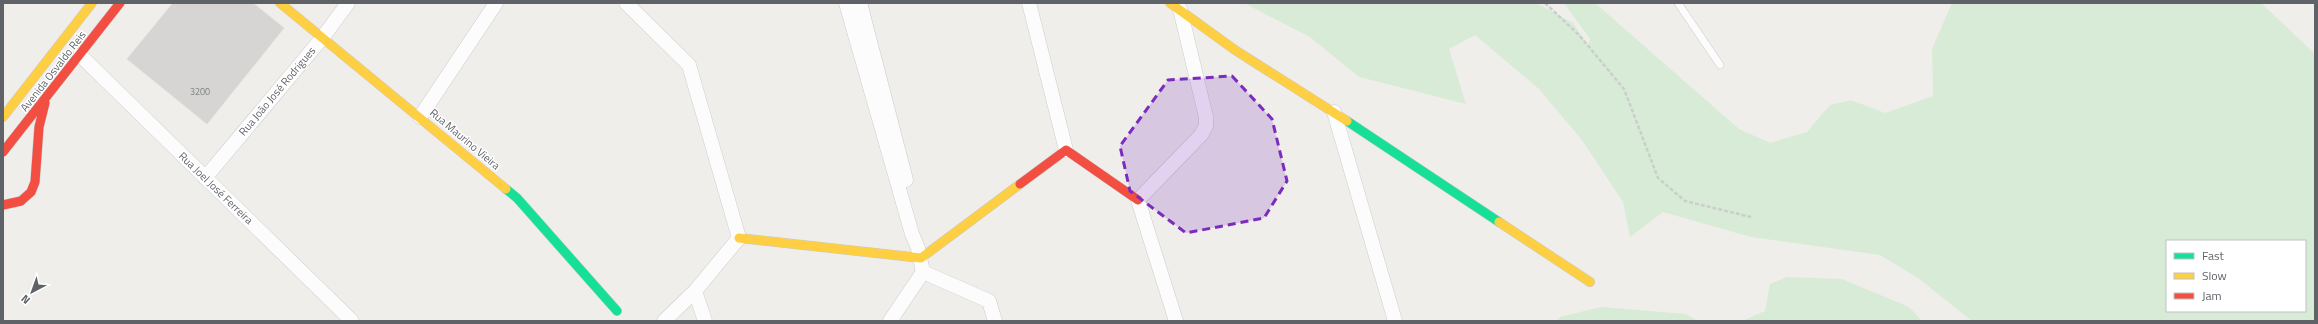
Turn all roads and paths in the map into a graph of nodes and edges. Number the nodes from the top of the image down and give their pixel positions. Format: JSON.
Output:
{"nodes":[{"id":1,"x":92,"y":3,"type":"edge"},
{"id":2,"x":120,"y":3,"type":"edge"},
{"id":3,"x":280,"y":3,"type":"edge"},
{"id":4,"x":348,"y":3,"type":"edge"},
{"id":5,"x":496,"y":3,"type":"edge"},
{"id":6,"x":626,"y":3,"type":"edge"},
{"id":7,"x":846,"y":3,"type":"edge"},
{"id":8,"x":860,"y":3,"type":"edge"},
{"id":9,"x":1029,"y":3,"type":"edge"},
{"id":10,"x":1545,"y":3,"type":"edge"},
{"id":11,"x":1678,"y":3,"type":"edge"},
{"id":12,"x":1175,"y":6,"type":"edge"},
{"id":13,"x":323,"y":36,"type":"junction"},
{"id":14,"x":80,"y":55,"type":"junction"},
{"id":15,"x":1720,"y":65,"type":"dead end"},
{"id":16,"x":45,"y":101,"type":"junction"},
{"id":17,"x":1334,"y":112,"type":"junction"},
{"id":18,"x":3,"y":117,"type":"edge"},
{"id":19,"x":420,"y":117,"type":"junction"},
{"id":20,"x":1066,"y":150,"type":"junction"},
{"id":21,"x":3,"y":152,"type":"edge"},
{"id":22,"x":205,"y":178,"type":"junction"},
{"id":23,"x":1138,"y":200,"type":"junction"},
{"id":24,"x":3,"y":205,"type":"edge"},
{"id":25,"x":1751,"y":217,"type":"dead end"},
{"id":26,"x":739,"y":238,"type":"junction"},
{"id":27,"x":920,"y":253,"type":"junction"},
{"id":28,"x":923,"y":272,"type":"junction"},
{"id":29,"x":1590,"y":282,"type":"dead end"},
{"id":30,"x":695,"y":290,"type":"junction"},
{"id":31,"x":617,"y":311,"type":"dead end"},
{"id":32,"x":352,"y":321,"type":"edge"},
{"id":33,"x":664,"y":321,"type":"edge"},
{"id":34,"x":704,"y":321,"type":"edge"},
{"id":35,"x":890,"y":321,"type":"edge"},
{"id":36,"x":995,"y":321,"type":"edge"},
{"id":37,"x":1176,"y":321,"type":"edge"},
{"id":38,"x":1395,"y":321,"type":"edge"}],
"edges":[{"from":1,"to":18,"type":"street","name":"Avenida Osvaldo Reis"},
{"from":2,"to":14,"type":"street","name":"Avenida Osvaldo Reis"},
{"from":3,"to":13,"type":"street","name":"Rua Maurino Vieira"},
{"from":4,"to":13,"type":"street","name":"Rua João José Rodrigues"},
{"from":5,"to":19,"type":"street"},
{"from":6,"to":26,"type":"street"},
{"from":7,"to":27,"type":"street"},
{"from":8,"to":27,"type":"street"},
{"from":9,"to":20,"type":"street"},
{"from":10,"to":25,"type":"path"},
{"from":11,"to":15,"type":"lane"},
{"from":12,"to":17,"type":"street"},
{"from":12,"to":23,"type":"street"},
{"from":13,"to":19,"type":"street","name":"Rua Maurino Vieira"},
{"from":13,"to":22,"type":"street","name":"Rua João José Rodrigues"},
{"from":14,"to":16,"type":"street","name":"Avenida Osvaldo Reis"},
{"from":14,"to":22,"type":"street","name":"Rua Joel José Ferreira"},
{"from":16,"to":21,"type":"street","name":"Avenida Osvaldo Reis"},
{"from":16,"to":24,"type":"street"},
{"from":17,"to":29,"type":"street"},
{"from":17,"to":38,"type":"street"},
{"from":19,"to":31,"type":"street","name":"Rua Maurino Vieira"},
{"from":20,"to":23,"type":"street"},
{"from":20,"to":27,"type":"street"},
{"from":22,"to":32,"type":"street","name":"Rua Joel José Ferreira"},
{"from":23,"to":37,"type":"street"},
{"from":26,"to":27,"type":"street"},
{"from":26,"to":30,"type":"street"},
{"from":27,"to":28,"type":"street"},
{"from":28,"to":35,"type":"street"},
{"from":28,"to":36,"type":"street"},
{"from":30,"to":33,"type":"street"},
{"from":30,"to":34,"type":"street"}]}
